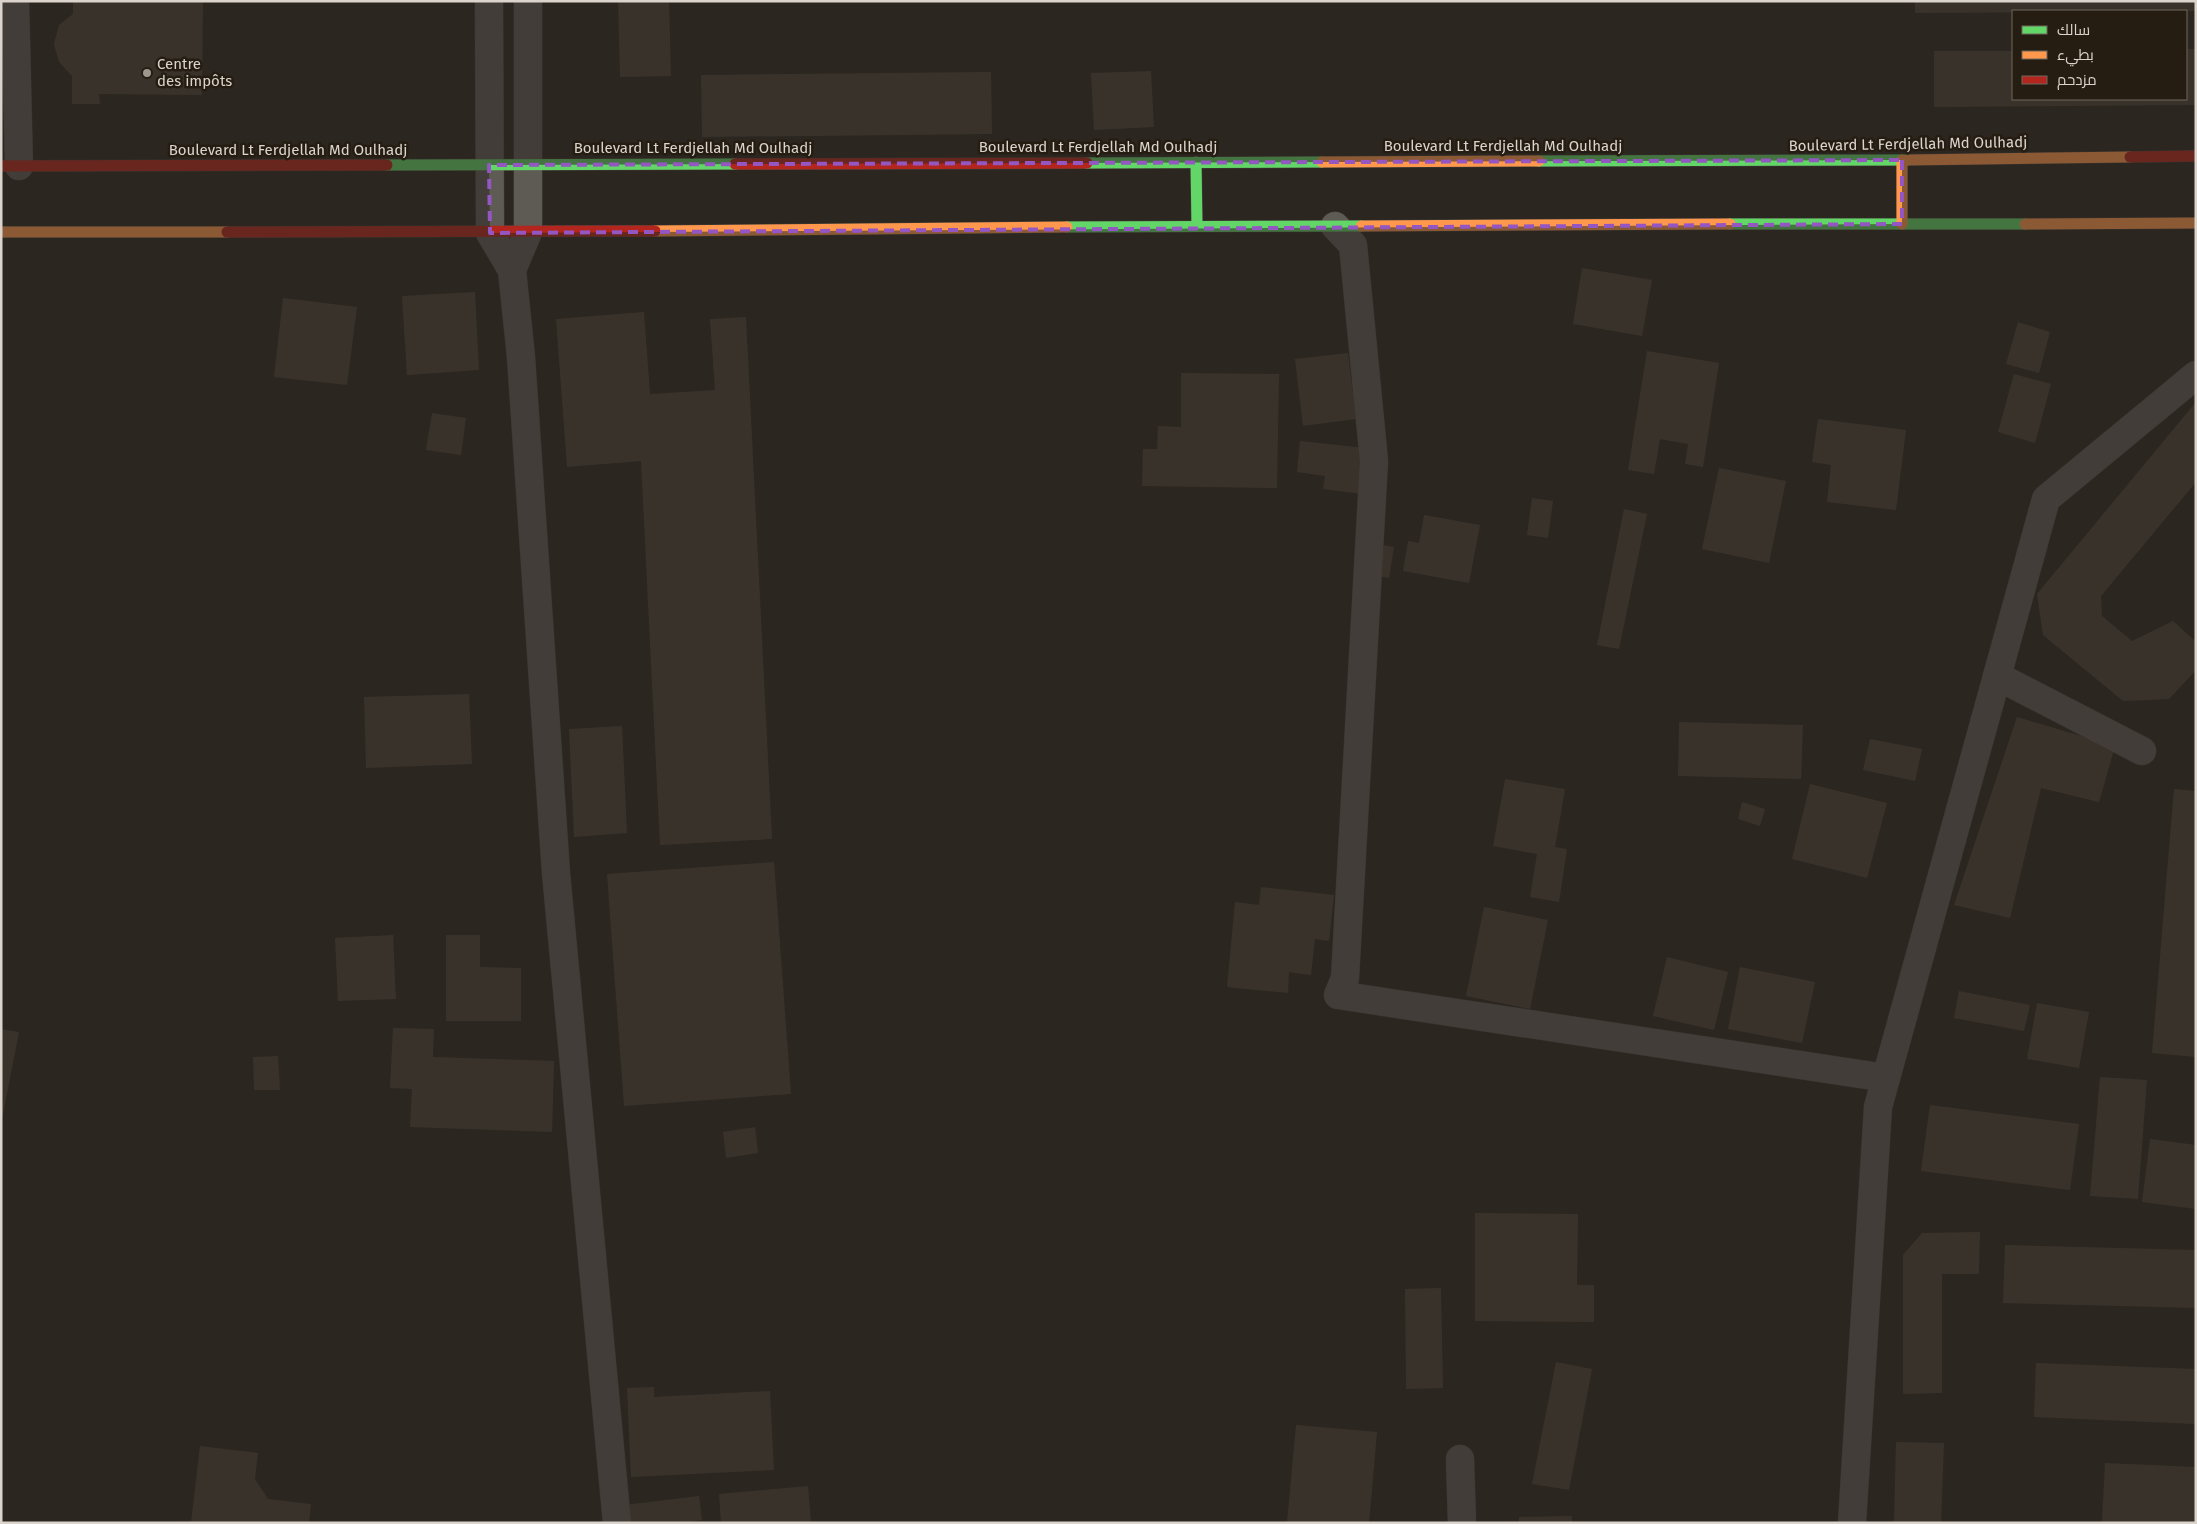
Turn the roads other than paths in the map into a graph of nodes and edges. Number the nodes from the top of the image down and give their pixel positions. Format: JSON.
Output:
{"nodes":[{"id":1,"x":15,"y":1,"type":"edge"},
{"id":2,"x":489,"y":1,"type":"edge"},
{"id":3,"x":528,"y":1,"type":"edge"},
{"id":4,"x":2196,"y":156,"type":"edge"},
{"id":5,"x":1902,"y":160,"type":"junction"},
{"id":6,"x":1196,"y":162,"type":"junction"},
{"id":7,"x":527,"y":164,"type":"junction"},
{"id":8,"x":489,"y":165,"type":"junction"},
{"id":9,"x":10,"y":166,"type":"edge"},
{"id":10,"x":2196,"y":222,"type":"edge"},
{"id":11,"x":1902,"y":224,"type":"junction"},
{"id":12,"x":1198,"y":226,"type":"junction"},
{"id":13,"x":1335,"y":226,"type":"junction"},
{"id":14,"x":1,"y":232,"type":"edge"},
{"id":15,"x":528,"y":232,"type":"junction"},
{"id":16,"x":490,"y":233,"type":"junction"},
{"id":17,"x":512,"y":270,"type":"junction"},
{"id":18,"x":2196,"y":375,"type":"edge"},
{"id":19,"x":1997,"y":676,"type":"junction"},
{"id":20,"x":2142,"y":751,"type":"dead end"},
{"id":21,"x":1886,"y":1078,"type":"junction"},
{"id":22,"x":1460,"y":1459,"type":"dead end"},
{"id":23,"x":616,"y":1523,"type":"edge"},
{"id":24,"x":1462,"y":1523,"type":"edge"},
{"id":25,"x":1852,"y":1523,"type":"edge"}],
"edges":[{"from":1,"to":9,"type":"street"},
{"from":2,"to":8,"type":"street"},
{"from":3,"to":7,"type":"street"},
{"from":4,"to":5,"type":"street","name":"Boulevard Lt Ferdjellah Md Oulhadj"},
{"from":5,"to":6,"type":"street","name":"Boulevard Lt Ferdjellah Md Oulhadj"},
{"from":5,"to":11,"type":"street"},
{"from":6,"to":7,"type":"street","name":"Boulevard Lt Ferdjellah Md Oulhadj"},
{"from":6,"to":12,"type":"street"},
{"from":7,"to":8,"type":"street","name":"Boulevard Lt Ferdjellah Md Oulhadj"},
{"from":7,"to":15,"type":"street"},
{"from":8,"to":9,"type":"street","name":"Boulevard Lt Ferdjellah Md Oulhadj"},
{"from":8,"to":16,"type":"street"},
{"from":10,"to":11,"type":"street"},
{"from":11,"to":13,"type":"street"},
{"from":12,"to":13,"type":"street"},
{"from":12,"to":15,"type":"street"},
{"from":13,"to":21,"type":"street"},
{"from":14,"to":16,"type":"street"},
{"from":15,"to":16,"type":"street"},
{"from":15,"to":17,"type":"street"},
{"from":16,"to":17,"type":"street"},
{"from":17,"to":23,"type":"street"},
{"from":18,"to":19,"type":"street"},
{"from":19,"to":20,"type":"street"},
{"from":19,"to":21,"type":"street"},
{"from":21,"to":25,"type":"street"},
{"from":22,"to":24,"type":"street"}]}
